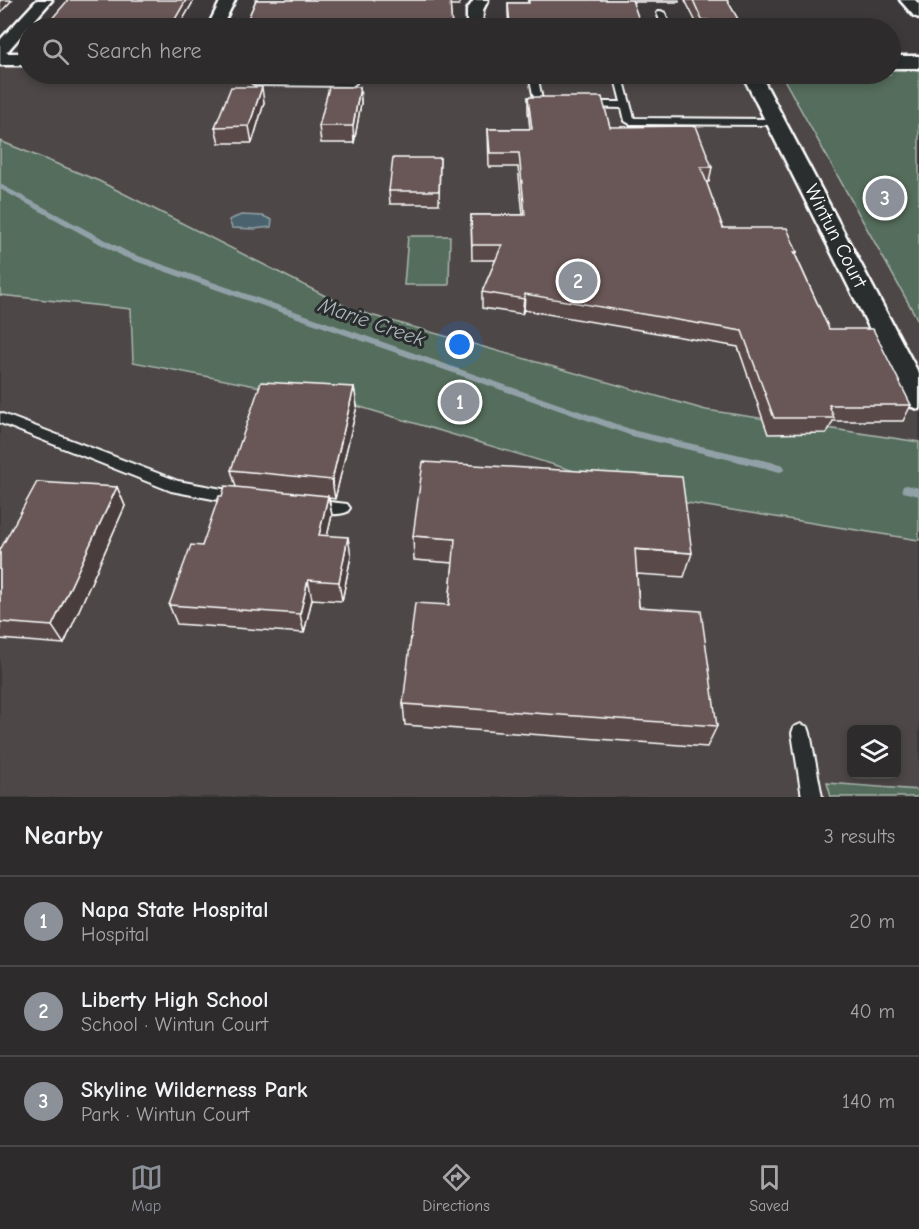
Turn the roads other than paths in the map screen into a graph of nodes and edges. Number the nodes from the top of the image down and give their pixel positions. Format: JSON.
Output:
{"nodes":[{"id":1,"x":45,"y":0,"type":"edge"},
{"id":2,"x":228,"y":0,"type":"edge"},
{"id":3,"x":480,"y":0,"type":"edge"},
{"id":4,"x":907,"y":0,"type":"edge"},
{"id":5,"x":661,"y":13,"type":"dead end"},
{"id":6,"x":919,"y":13,"type":"edge"},
{"id":7,"x":29,"y":18,"type":"edge"},
{"id":8,"x":219,"y":18,"type":"edge"},
{"id":9,"x":475,"y":18,"type":"edge"},
{"id":10,"x":663,"y":18,"type":"edge"},
{"id":11,"x":18,"y":30,"type":"edge"},
{"id":12,"x":0,"y":50,"type":"edge"},
{"id":13,"x":0,"y":59,"type":"edge"},
{"id":14,"x":18,"y":59,"type":"edge"},
{"id":15,"x":901,"y":62,"type":"edge"},
{"id":16,"x":919,"y":62,"type":"edge"},
{"id":17,"x":535,"y":84,"type":"edge"},
{"id":18,"x":621,"y":84,"type":"edge"},
{"id":19,"x":756,"y":84,"type":"edge"},
{"id":20,"x":564,"y":105,"type":"edge"},
{"id":21,"x":575,"y":105,"type":"edge"},
{"id":22,"x":626,"y":105,"type":"junction"},
{"id":23,"x":777,"y":122,"type":"junction"},
{"id":24,"x":919,"y":399,"type":"edge"},
{"id":25,"x":0,"y":418,"type":"edge"},
{"id":26,"x":250,"y":500,"type":"edge"},
{"id":27,"x":296,"y":504,"type":"edge"},
{"id":28,"x":342,"y":508,"type":"dead end"},
{"id":29,"x":801,"y":733,"type":"dead end"},
{"id":30,"x":812,"y":797,"type":"edge"}],
"edges":[{"from":1,"to":7,"type":"street"},
{"from":2,"to":8,"type":"street"},
{"from":3,"to":9,"type":"street"},
{"from":4,"to":6,"type":"street"},
{"from":5,"to":10,"type":"lane"},
{"from":11,"to":12,"type":"street"},
{"from":13,"to":14,"type":"street"},
{"from":15,"to":16,"type":"street"},
{"from":17,"to":20,"type":"lane"},
{"from":18,"to":22,"type":"lane"},
{"from":19,"to":23,"type":"street","name":"Wintun Court"},
{"from":21,"to":22,"type":"lane"},
{"from":22,"to":23,"type":"lane"},
{"from":23,"to":24,"type":"street","name":"Wintun Court"},
{"from":25,"to":26,"type":"lane"},
{"from":27,"to":28,"type":"lane"},
{"from":29,"to":30,"type":"lane"}]}
